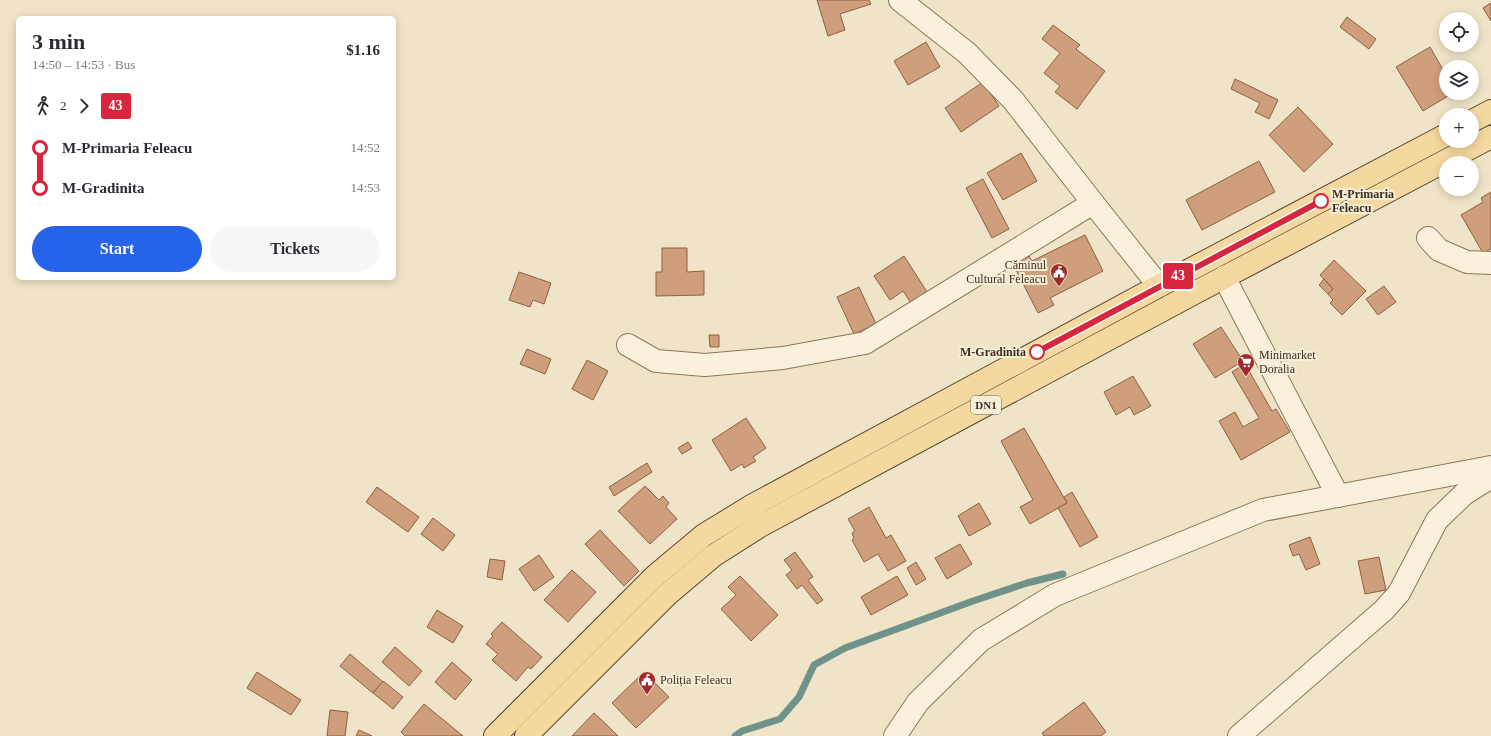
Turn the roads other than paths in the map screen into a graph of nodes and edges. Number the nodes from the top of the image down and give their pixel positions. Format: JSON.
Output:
{"nodes":[{"id":1,"x":900,"y":0,"type":"edge"},
{"id":2,"x":1491,"y":111,"type":"edge"},
{"id":3,"x":1479,"y":117,"type":"edge"},
{"id":4,"x":1491,"y":137,"type":"edge"},
{"id":5,"x":1439,"y":139,"type":"edge"},
{"id":6,"x":1092,"y":203,"type":"junction"},
{"id":7,"x":1428,"y":238,"type":"dead end"},
{"id":8,"x":1491,"y":263,"type":"edge"},
{"id":9,"x":1224,"y":277,"type":"junction"},
{"id":10,"x":1159,"y":286,"type":"junction"},
{"id":11,"x":628,"y":345,"type":"dead end"},
{"id":12,"x":1491,"y":467,"type":"edge"},
{"id":13,"x":1491,"y":477,"type":"edge"},
{"id":14,"x":1338,"y":496,"type":"junction"},
{"id":15,"x":495,"y":736,"type":"edge"},
{"id":16,"x":526,"y":736,"type":"edge"},
{"id":17,"x":895,"y":736,"type":"edge"},
{"id":18,"x":1240,"y":736,"type":"edge"}],
"edges":[{"from":1,"to":6,"type":"street"},
{"from":2,"to":3,"type":"main road"},
{"from":4,"to":9,"type":"main road","number":"DN1"},
{"from":5,"to":10,"type":"main road","number":"DN1"},
{"from":6,"to":10,"type":"street"},
{"from":6,"to":11,"type":"street"},
{"from":7,"to":8,"type":"street"},
{"from":9,"to":14,"type":"street"},
{"from":9,"to":16,"type":"main road","number":"DN1"},
{"from":10,"to":15,"type":"main road","number":"DN1"},
{"from":12,"to":14,"type":"street"},
{"from":13,"to":18,"type":"street"},
{"from":14,"to":17,"type":"street"}]}
